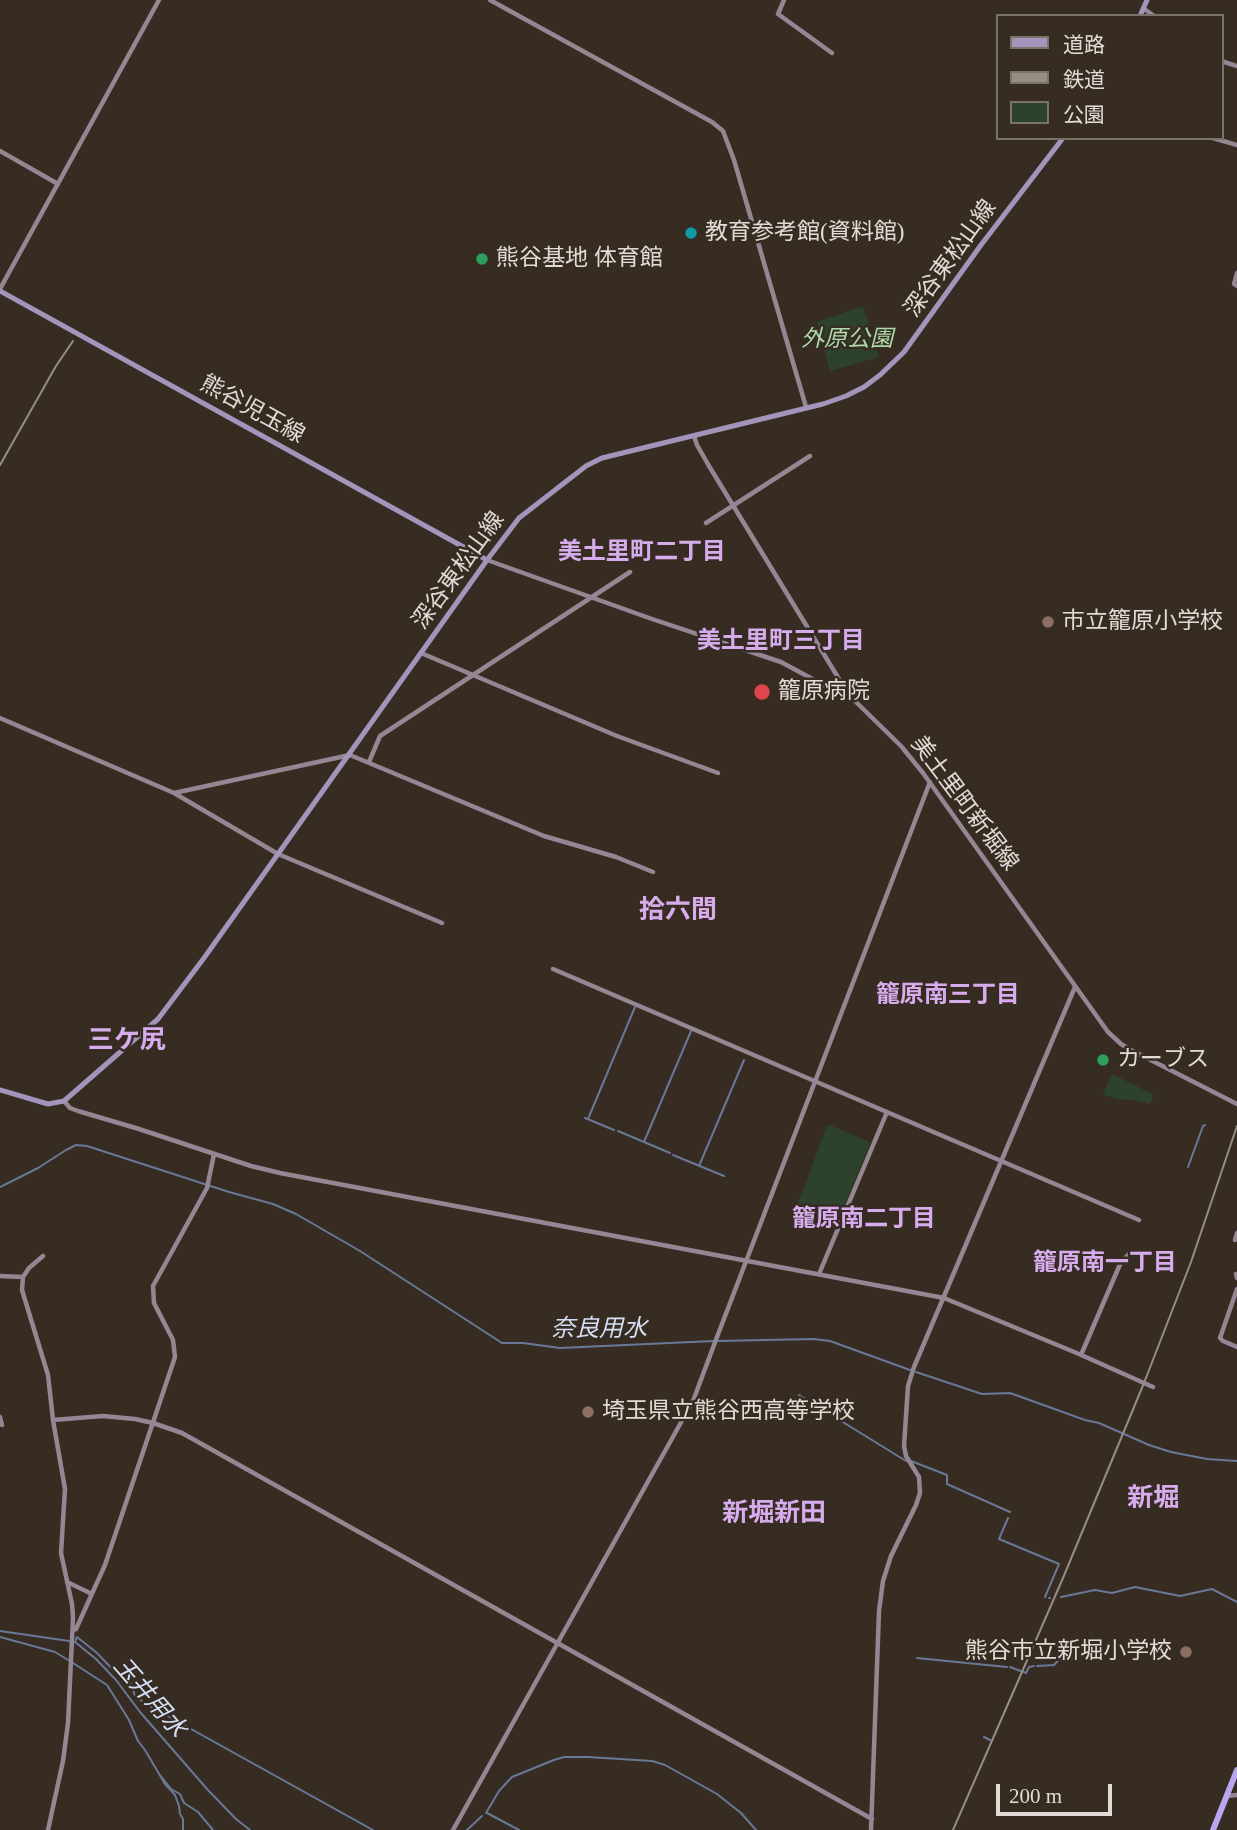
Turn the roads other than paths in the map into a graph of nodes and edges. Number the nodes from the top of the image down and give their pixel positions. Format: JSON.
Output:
{"nodes":[{"id":1,"x":159,"y":0,"type":"edge"},
{"id":2,"x":490,"y":0,"type":"edge"},
{"id":3,"x":784,"y":0,"type":"edge"},
{"id":4,"x":1147,"y":0,"type":"edge"},
{"id":5,"x":1143,"y":8,"type":"junction"},
{"id":6,"x":1141,"y":14,"type":"edge"},
{"id":7,"x":1151,"y":14,"type":"edge"},
{"id":8,"x":832,"y":53,"type":"dead end"},
{"id":9,"x":1061,"y":140,"type":"edge"},
{"id":10,"x":1220,"y":140,"type":"edge"},
{"id":11,"x":1237,"y":145,"type":"edge"},
{"id":12,"x":0,"y":151,"type":"edge"},
{"id":13,"x":58,"y":184,"type":"junction"},
{"id":14,"x":1237,"y":273,"type":"edge"},
{"id":15,"x":1237,"y":286,"type":"edge"},
{"id":16,"x":0,"y":290,"type":"edge"},
{"id":17,"x":806,"y":407,"type":"junction"},
{"id":18,"x":694,"y":436,"type":"junction"},
{"id":19,"x":810,"y":456,"type":"dead end"},
{"id":20,"x":733,"y":505,"type":"junction"},
{"id":21,"x":706,"y":523,"type":"dead end"},
{"id":22,"x":487,"y":560,"type":"junction"},
{"id":23,"x":630,"y":572,"type":"dead end"},
{"id":24,"x":591,"y":598,"type":"junction"},
{"id":25,"x":421,"y":653,"type":"junction"},
{"id":26,"x":473,"y":675,"type":"junction"},
{"id":27,"x":846,"y":690,"type":"junction"},
{"id":28,"x":0,"y":719,"type":"edge"},
{"id":29,"x":350,"y":755,"type":"junction"},
{"id":30,"x":369,"y":762,"type":"junction"},
{"id":31,"x":719,"y":773,"type":"dead end"},
{"id":32,"x":930,"y":782,"type":"junction"},
{"id":33,"x":174,"y":793,"type":"junction"},
{"id":34,"x":278,"y":854,"type":"junction"},
{"id":35,"x":653,"y":872,"type":"dead end"},
{"id":36,"x":442,"y":923,"type":"dead end"},
{"id":37,"x":553,"y":969,"type":"dead end"},
{"id":38,"x":1075,"y":986,"type":"junction"},
{"id":39,"x":815,"y":1081,"type":"junction"},
{"id":40,"x":0,"y":1090,"type":"edge"},
{"id":41,"x":64,"y":1101,"type":"junction"},
{"id":42,"x":1237,"y":1104,"type":"edge"},
{"id":43,"x":887,"y":1112,"type":"junction"},
{"id":44,"x":214,"y":1154,"type":"junction"},
{"id":45,"x":1002,"y":1161,"type":"junction"},
{"id":46,"x":1139,"y":1220,"type":"dead end"},
{"id":47,"x":1237,"y":1233,"type":"edge"},
{"id":48,"x":1235,"y":1240,"type":"dead end"},
{"id":49,"x":1129,"y":1254,"type":"dead end"},
{"id":50,"x":43,"y":1256,"type":"dead end"},
{"id":51,"x":746,"y":1260,"type":"junction"},
{"id":52,"x":819,"y":1274,"type":"junction"},
{"id":53,"x":0,"y":1276,"type":"edge"},
{"id":54,"x":23,"y":1277,"type":"junction"},
{"id":55,"x":1237,"y":1289,"type":"edge"},
{"id":56,"x":944,"y":1298,"type":"junction"},
{"id":57,"x":1237,"y":1346,"type":"edge"},
{"id":58,"x":1081,"y":1355,"type":"junction"},
{"id":59,"x":1153,"y":1387,"type":"dead end"},
{"id":60,"x":0,"y":1417,"type":"edge"},
{"id":61,"x":53,"y":1420,"type":"junction"},
{"id":62,"x":153,"y":1423,"type":"junction"},
{"id":63,"x":2,"y":1425,"type":"dead end"},
{"id":64,"x":67,"y":1582,"type":"junction"},
{"id":65,"x":92,"y":1594,"type":"junction"},
{"id":66,"x":73,"y":1630,"type":"junction"},
{"id":67,"x":558,"y":1643,"type":"junction"},
{"id":68,"x":1237,"y":1770,"type":"edge"},
{"id":69,"x":1237,"y":1795,"type":"edge"},
{"id":70,"x":1227,"y":1796,"type":"junction"},
{"id":71,"x":873,"y":1819,"type":"junction"},
{"id":72,"x":48,"y":1830,"type":"edge"},
{"id":73,"x":453,"y":1830,"type":"edge"},
{"id":74,"x":871,"y":1830,"type":"edge"},
{"id":75,"x":1213,"y":1830,"type":"edge"}],
"edges":[{"from":1,"to":13,"type":"street"},
{"from":2,"to":17,"type":"street"},
{"from":3,"to":8,"type":"street"},
{"from":4,"to":5,"type":"main road"},
{"from":5,"to":6,"type":"main road"},
{"from":5,"to":7,"type":"street"},
{"from":9,"to":17,"type":"main road","name":"深谷東松山線"},
{"from":10,"to":11,"type":"street"},
{"from":12,"to":13,"type":"street"},
{"from":13,"to":16,"type":"street"},
{"from":14,"to":15,"type":"street"},
{"from":16,"to":22,"type":"main road","name":"熊谷児玉線"},
{"from":17,"to":18,"type":"main road","name":"深谷東松山線"},
{"from":18,"to":20,"type":"street","name":"美土里町新堀線"},
{"from":18,"to":22,"type":"main road","name":"深谷東松山線"},
{"from":19,"to":20,"type":"street"},
{"from":20,"to":21,"type":"street"},
{"from":20,"to":27,"type":"street","name":"美土里町新堀線"},
{"from":22,"to":24,"type":"street"},
{"from":22,"to":25,"type":"main road","name":"深谷東松山線"},
{"from":23,"to":24,"type":"street"},
{"from":24,"to":26,"type":"street"},
{"from":24,"to":27,"type":"street"},
{"from":25,"to":26,"type":"street"},
{"from":25,"to":29,"type":"main road","name":"深谷東松山線"},
{"from":26,"to":30,"type":"street"},
{"from":26,"to":31,"type":"street"},
{"from":27,"to":32,"type":"street","name":"美土里町新堀線"},
{"from":28,"to":33,"type":"street"},
{"from":29,"to":30,"type":"street"},
{"from":29,"to":33,"type":"street"},
{"from":29,"to":34,"type":"main road","name":"深谷東松山線"},
{"from":30,"to":35,"type":"street"},
{"from":32,"to":38,"type":"street","name":"美土里町新堀線"},
{"from":32,"to":39,"type":"street"},
{"from":33,"to":34,"type":"street"},
{"from":34,"to":36,"type":"street"},
{"from":34,"to":41,"type":"main road","name":"深谷東松山線"},
{"from":37,"to":39,"type":"street"},
{"from":38,"to":42,"type":"street","name":"美土里町新堀線"},
{"from":38,"to":45,"type":"street"},
{"from":39,"to":43,"type":"street"},
{"from":39,"to":51,"type":"street"},
{"from":40,"to":41,"type":"main road"},
{"from":41,"to":44,"type":"street"},
{"from":43,"to":45,"type":"street"},
{"from":43,"to":52,"type":"street"},
{"from":44,"to":51,"type":"street"},
{"from":44,"to":62,"type":"street"},
{"from":45,"to":46,"type":"street"},
{"from":45,"to":56,"type":"street"},
{"from":47,"to":48,"type":"street"},
{"from":49,"to":58,"type":"street"},
{"from":50,"to":54,"type":"street"},
{"from":51,"to":52,"type":"street"},
{"from":51,"to":67,"type":"street"},
{"from":52,"to":56,"type":"street"},
{"from":53,"to":54,"type":"street"},
{"from":54,"to":61,"type":"street"},
{"from":55,"to":57,"type":"street"},
{"from":56,"to":58,"type":"street"},
{"from":56,"to":71,"type":"street"},
{"from":58,"to":59,"type":"street"},
{"from":60,"to":63,"type":"street"},
{"from":61,"to":62,"type":"street"},
{"from":61,"to":64,"type":"street"},
{"from":62,"to":65,"type":"street"},
{"from":62,"to":67,"type":"street"},
{"from":64,"to":65,"type":"street"},
{"from":64,"to":66,"type":"street"},
{"from":65,"to":66,"type":"street"},
{"from":66,"to":72,"type":"street"},
{"from":67,"to":71,"type":"street"},
{"from":67,"to":73,"type":"street"},
{"from":68,"to":70,"type":"highway"},
{"from":69,"to":70,"type":"street"},
{"from":70,"to":75,"type":"highway"},
{"from":71,"to":74,"type":"street"}]}
